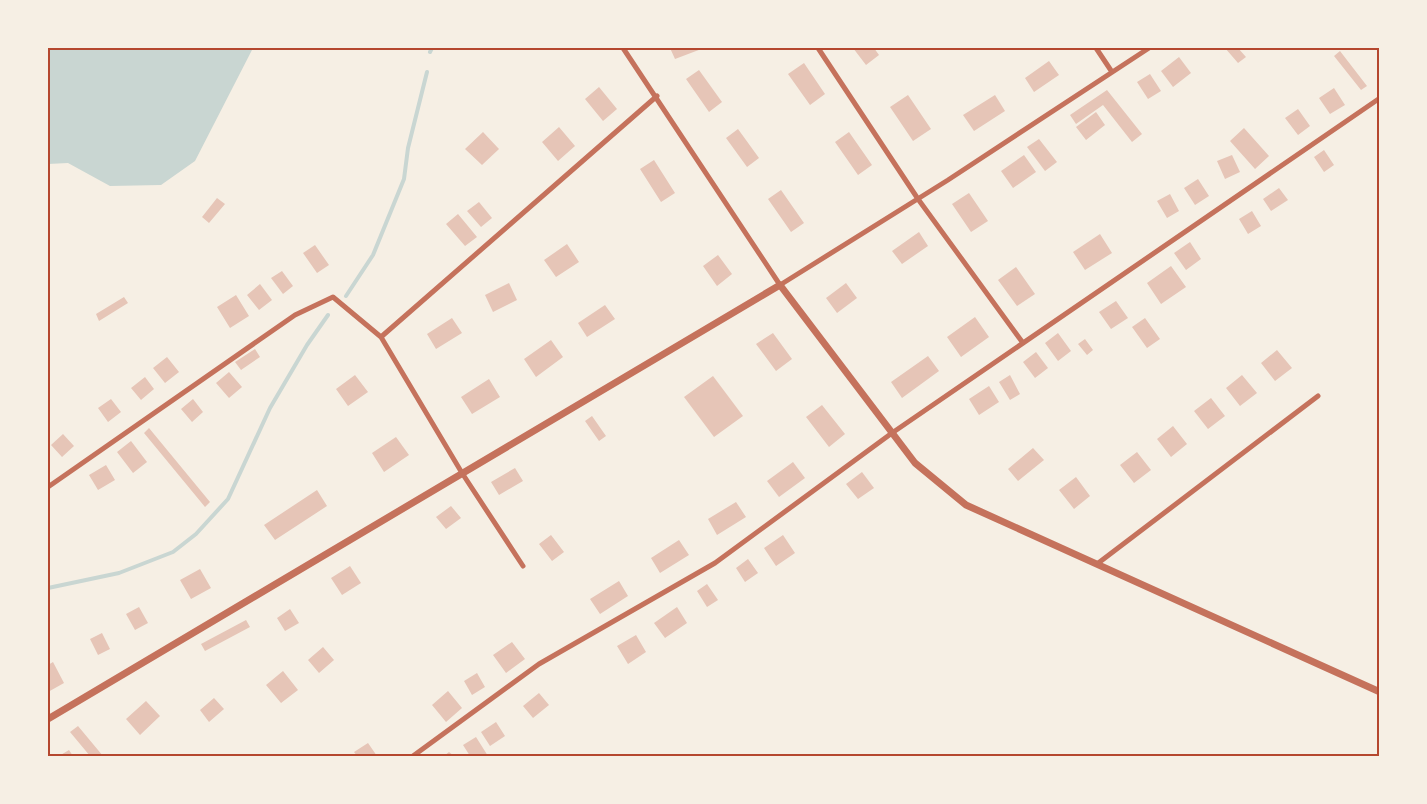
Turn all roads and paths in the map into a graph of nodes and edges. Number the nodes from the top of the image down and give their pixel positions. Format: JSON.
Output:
{"nodes":[{"id":1,"x":623,"y":48,"type":"edge"},
{"id":2,"x":818,"y":48,"type":"edge"},
{"id":3,"x":1096,"y":48,"type":"edge"},
{"id":4,"x":1149,"y":48,"type":"edge"},
{"id":5,"x":1112,"y":72,"type":"junction"},
{"id":6,"x":657,"y":96,"type":"junction"},
{"id":7,"x":1380,"y":98,"type":"edge"},
{"id":8,"x":918,"y":199,"type":"junction"},
{"id":9,"x":780,"y":285,"type":"junction"},
{"id":10,"x":381,"y":337,"type":"junction"},
{"id":11,"x":1023,"y":343,"type":"junction"},
{"id":12,"x":1318,"y":396,"type":"dead end"},
{"id":13,"x":892,"y":433,"type":"junction"},
{"id":14,"x":462,"y":473,"type":"junction"},
{"id":15,"x":48,"y":487,"type":"edge"},
{"id":16,"x":1097,"y":564,"type":"junction"},
{"id":17,"x":523,"y":566,"type":"dead end"},
{"id":18,"x":1380,"y":692,"type":"edge"},
{"id":19,"x":48,"y":719,"type":"edge"},
{"id":20,"x":413,"y":756,"type":"edge"}],
"edges":[{"from":1,"to":6,"type":"street"},
{"from":2,"to":8,"type":"street"},
{"from":3,"to":5,"type":"street"},
{"from":4,"to":5,"type":"street"},
{"from":5,"to":8,"type":"street"},
{"from":6,"to":9,"type":"street"},
{"from":6,"to":10,"type":"street"},
{"from":7,"to":11,"type":"street"},
{"from":8,"to":9,"type":"street"},
{"from":8,"to":11,"type":"street"},
{"from":9,"to":13,"type":"street"},
{"from":9,"to":14,"type":"street"},
{"from":10,"to":14,"type":"street"},
{"from":10,"to":15,"type":"street"},
{"from":11,"to":13,"type":"street"},
{"from":12,"to":16,"type":"street"},
{"from":13,"to":16,"type":"street"},
{"from":13,"to":20,"type":"street"},
{"from":14,"to":17,"type":"street"},
{"from":14,"to":19,"type":"street"},
{"from":16,"to":18,"type":"street"}]}
